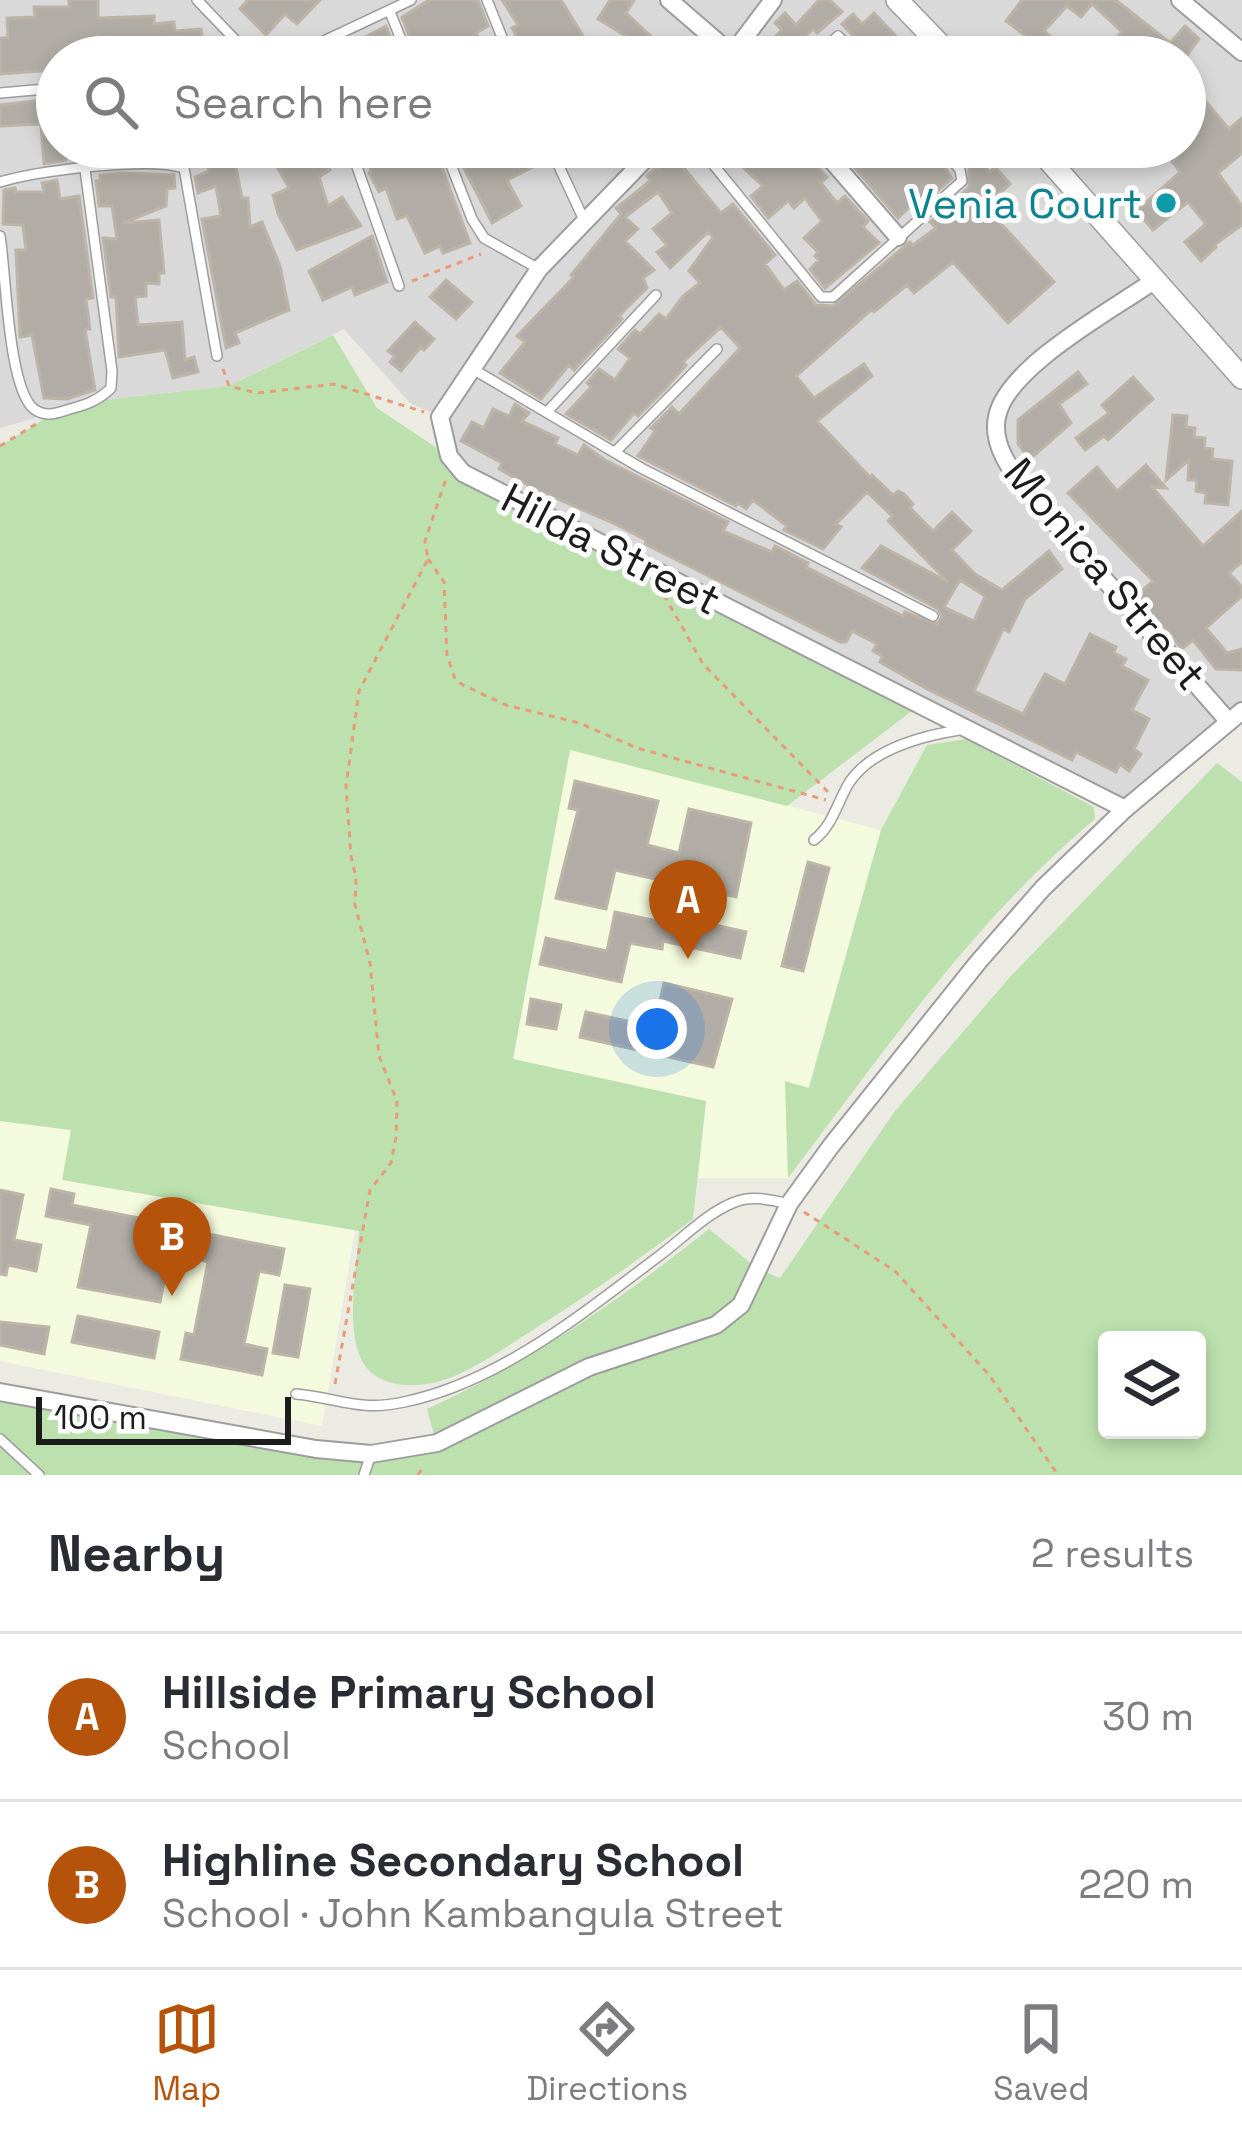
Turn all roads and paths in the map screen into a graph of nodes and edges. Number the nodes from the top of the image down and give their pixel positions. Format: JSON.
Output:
{"nodes":[{"id":1,"x":197,"y":0,"type":"edge"},
{"id":2,"x":411,"y":0,"type":"edge"},
{"id":3,"x":487,"y":0,"type":"edge"},
{"id":4,"x":669,"y":0,"type":"edge"},
{"id":5,"x":772,"y":0,"type":"edge"},
{"id":6,"x":897,"y":0,"type":"edge"},
{"id":7,"x":1180,"y":0,"type":"edge"},
{"id":8,"x":390,"y":12,"type":"junction"},
{"id":9,"x":231,"y":36,"type":"edge"},
{"id":10,"x":343,"y":36,"type":"edge"},
{"id":11,"x":400,"y":36,"type":"edge"},
{"id":12,"x":502,"y":36,"type":"edge"},
{"id":13,"x":710,"y":36,"type":"edge"},
{"id":14,"x":747,"y":36,"type":"edge"},
{"id":15,"x":932,"y":36,"type":"edge"},
{"id":16,"x":1241,"y":49,"type":"edge"},
{"id":17,"x":36,"y":90,"type":"edge"},
{"id":18,"x":0,"y":93,"type":"edge"},
{"id":19,"x":108,"y":168,"type":"edge"},
{"id":20,"x":184,"y":168,"type":"edge"},
{"id":21,"x":357,"y":168,"type":"edge"},
{"id":22,"x":452,"y":168,"type":"edge"},
{"id":23,"x":560,"y":168,"type":"edge"},
{"id":24,"x":636,"y":168,"type":"edge"},
{"id":25,"x":716,"y":168,"type":"edge"},
{"id":26,"x":838,"y":168,"type":"edge"},
{"id":27,"x":958,"y":168,"type":"edge"},
{"id":28,"x":1056,"y":168,"type":"edge"},
{"id":29,"x":83,"y":170,"type":"junction"},
{"id":30,"x":0,"y":182,"type":"edge"},
{"id":31,"x":584,"y":220,"type":"junction"},
{"id":32,"x":0,"y":236,"type":"edge"},
{"id":33,"x":898,"y":237,"type":"junction"},
{"id":34,"x":497,"y":248,"type":"junction"},
{"id":35,"x":539,"y":269,"type":"junction"},
{"id":36,"x":1155,"y":280,"type":"junction"},
{"id":37,"x":399,"y":286,"type":"joint"},
{"id":38,"x":656,"y":296,"type":"dead end"},
{"id":39,"x":717,"y":349,"type":"dead end"},
{"id":40,"x":218,"y":356,"type":"joint"},
{"id":41,"x":471,"y":368,"type":"junction"},
{"id":42,"x":1242,"y":378,"type":"edge"},
{"id":43,"x":547,"y":412,"type":"junction"},
{"id":44,"x":53,"y":414,"type":"junction"},
{"id":45,"x":440,"y":417,"type":"junction"},
{"id":46,"x":0,"y":446,"type":"edge"},
{"id":47,"x":617,"y":450,"type":"junction"},
{"id":48,"x":449,"y":456,"type":"junction"},
{"id":49,"x":428,"y":559,"type":"junction"},
{"id":50,"x":645,"y":568,"type":"junction"},
{"id":51,"x":933,"y":616,"type":"dead end"},
{"id":52,"x":1235,"y":717,"type":"edge"},
{"id":53,"x":971,"y":728,"type":"junction"},
{"id":54,"x":839,"y":804,"type":"junction"},
{"id":55,"x":1125,"y":808,"type":"junction"},
{"id":56,"x":814,"y":840,"type":"dead end"},
{"id":57,"x":789,"y":1204,"type":"junction"},
{"id":58,"x":0,"y":1391,"type":"edge"},
{"id":59,"x":296,"y":1394,"type":"dead end"},
{"id":60,"x":333,"y":1398,"type":"junction"},
{"id":61,"x":0,"y":1438,"type":"edge"},
{"id":62,"x":371,"y":1454,"type":"junction"},
{"id":63,"x":39,"y":1475,"type":"edge"},
{"id":64,"x":364,"y":1475,"type":"edge"},
{"id":65,"x":1058,"y":1475,"type":"edge"}],
"edges":[{"from":1,"to":9,"type":"lane"},
{"from":2,"to":8,"type":"lane"},
{"from":3,"to":12,"type":"lane"},
{"from":4,"to":13,"type":"street"},
{"from":5,"to":14,"type":"street"},
{"from":6,"to":15,"type":"street"},
{"from":7,"to":16,"type":"street"},
{"from":8,"to":10,"type":"lane"},
{"from":8,"to":11,"type":"lane"},
{"from":17,"to":18,"type":"lane"},
{"from":19,"to":29,"type":"lane"},
{"from":20,"to":40,"type":"lane"},
{"from":21,"to":37,"type":"lane"},
{"from":22,"to":34,"type":"lane"},
{"from":23,"to":31,"type":"lane"},
{"from":24,"to":31,"type":"street"},
{"from":25,"to":33,"type":"lane"},
{"from":26,"to":33,"type":"street"},
{"from":27,"to":33,"type":"lane"},
{"from":28,"to":36,"type":"street"},
{"from":29,"to":30,"type":"lane"},
{"from":29,"to":44,"type":"lane"},
{"from":31,"to":35,"type":"street"},
{"from":32,"to":44,"type":"lane"},
{"from":34,"to":35,"type":"lane"},
{"from":34,"to":37,"type":"path"},
{"from":35,"to":41,"type":"street"},
{"from":36,"to":42,"type":"street"},
{"from":36,"to":52,"type":"street","name":"Monica Street"},
{"from":38,"to":43,"type":"lane"},
{"from":39,"to":47,"type":"lane"},
{"from":40,"to":45,"type":"path"},
{"from":41,"to":43,"type":"lane"},
{"from":41,"to":45,"type":"street"},
{"from":43,"to":47,"type":"lane"},
{"from":44,"to":46,"type":"path"},
{"from":45,"to":48,"type":"street"},
{"from":47,"to":51,"type":"lane"},
{"from":48,"to":49,"type":"path"},
{"from":48,"to":50,"type":"street","name":"Hilda Street"},
{"from":49,"to":54,"type":"path"},
{"from":49,"to":60,"type":"path"},
{"from":50,"to":53,"type":"street","name":"Hilda Street"},
{"from":50,"to":54,"type":"path"},
{"from":52,"to":55,"type":"street"},
{"from":53,"to":54,"type":"lane"},
{"from":53,"to":55,"type":"street","name":"Hilda Street"},
{"from":54,"to":56,"type":"lane"},
{"from":55,"to":57,"type":"street"},
{"from":57,"to":60,"type":"lane"},
{"from":57,"to":62,"type":"street"},
{"from":57,"to":65,"type":"path"},
{"from":58,"to":62,"type":"street"},
{"from":59,"to":60,"type":"lane"},
{"from":61,"to":63,"type":"lane"},
{"from":62,"to":64,"type":"lane"}]}
